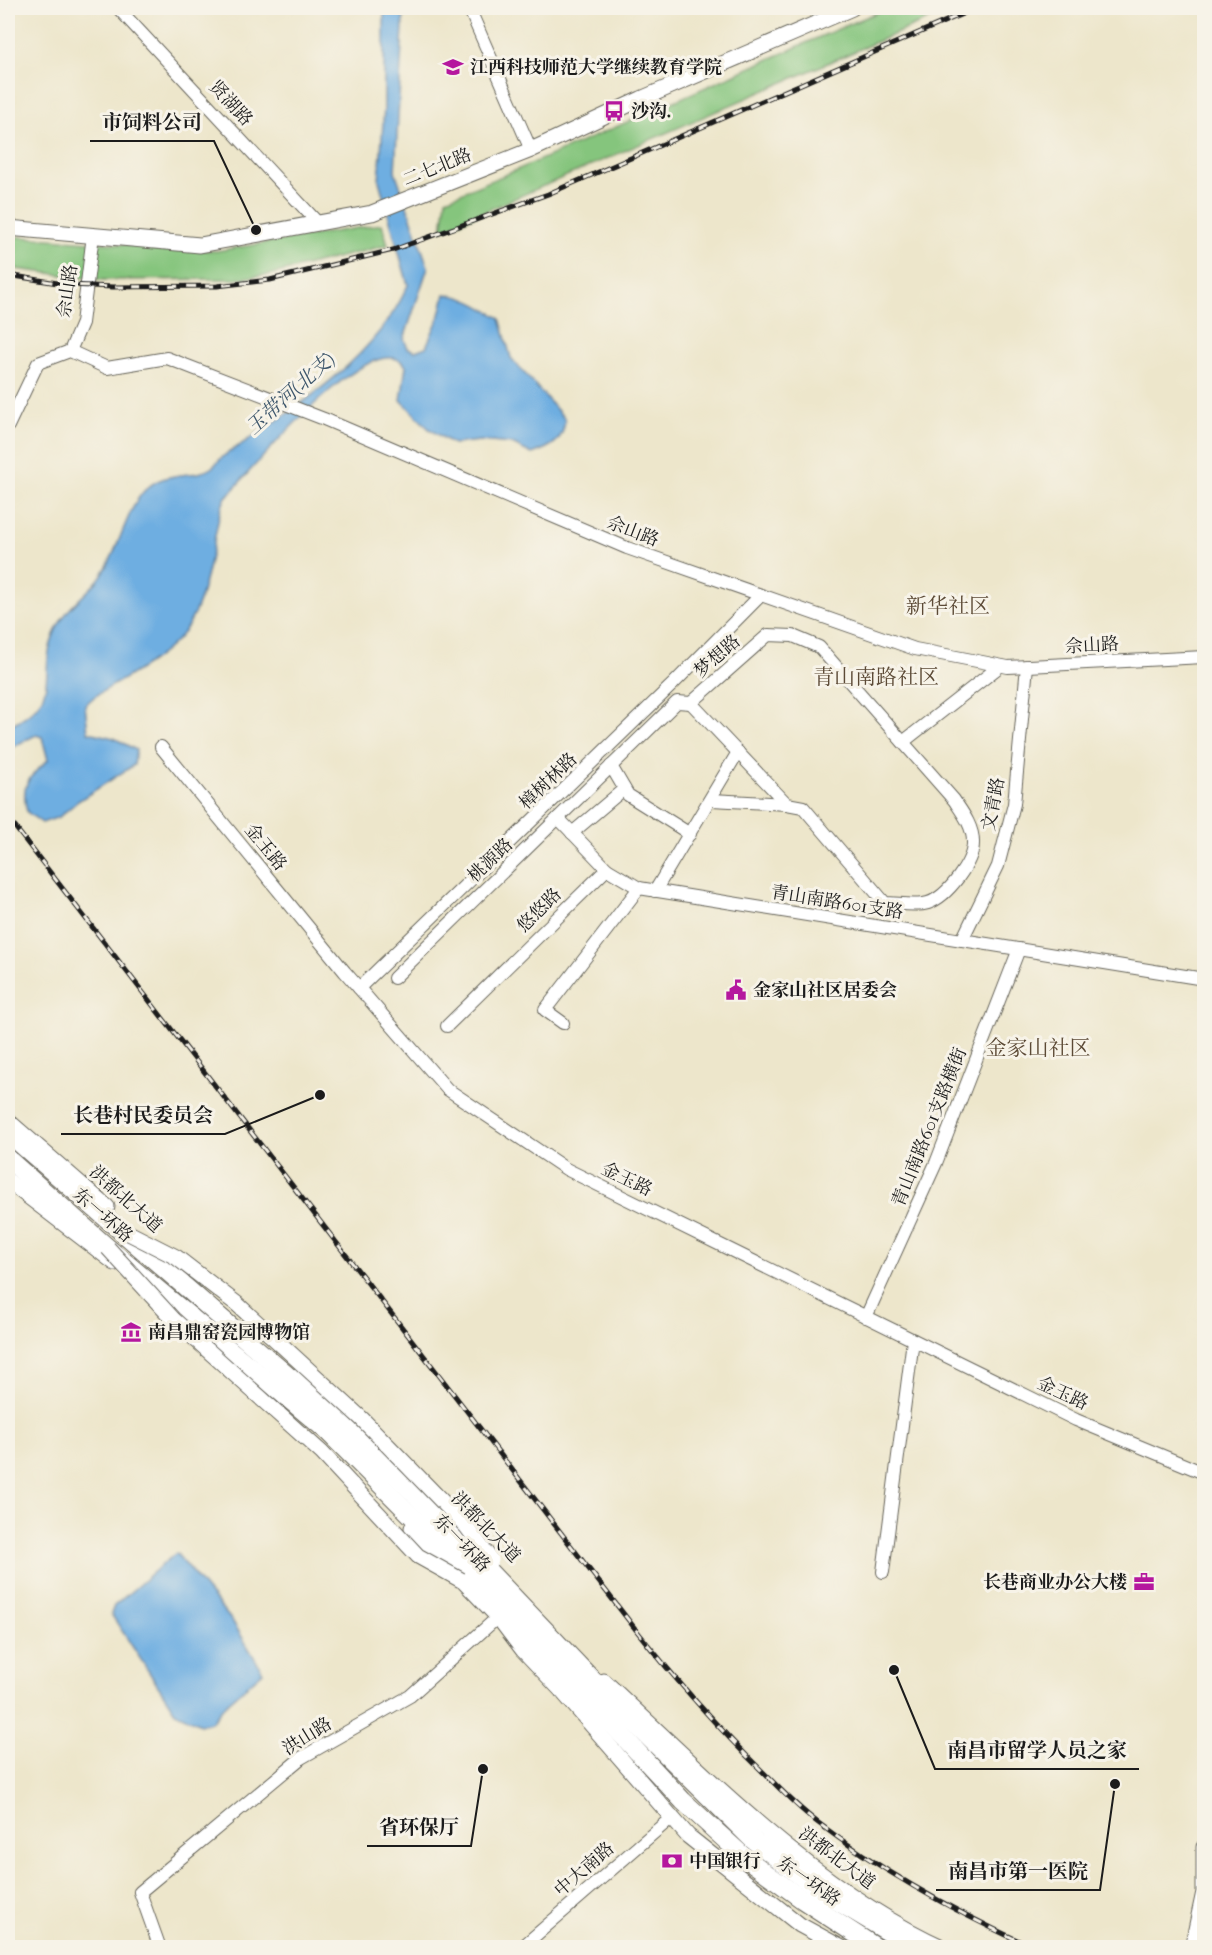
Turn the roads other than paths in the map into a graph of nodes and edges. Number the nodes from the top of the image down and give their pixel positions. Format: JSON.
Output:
{"nodes":[{"id":1,"x":118,"y":8,"type":"edge"},
{"id":2,"x":124,"y":8,"type":"edge"},
{"id":3,"x":469,"y":8,"type":"edge"},
{"id":4,"x":852,"y":8,"type":"edge"},
{"id":5,"x":531,"y":150,"type":"junction"},
{"id":6,"x":321,"y":222,"type":"junction"},
{"id":7,"x":8,"y":228,"type":"edge"},
{"id":8,"x":93,"y":235,"type":"junction"},
{"id":9,"x":70,"y":351,"type":"junction"},
{"id":10,"x":8,"y":426,"type":"edge"},
{"id":11,"x":759,"y":597,"type":"junction"},
{"id":12,"x":1204,"y":657,"type":"edge"},
{"id":13,"x":1000,"y":666,"type":"junction"},
{"id":14,"x":1026,"y":666,"type":"junction"},
{"id":15,"x":673,"y":684,"type":"junction"},
{"id":16,"x":691,"y":702,"type":"junction"},
{"id":17,"x":903,"y":742,"type":"junction"},
{"id":18,"x":161,"y":747,"type":"dead end"},
{"id":19,"x":738,"y":752,"type":"junction"},
{"id":20,"x":611,"y":766,"type":"junction"},
{"id":21,"x":624,"y":789,"type":"junction"},
{"id":22,"x":712,"y":800,"type":"junction"},
{"id":23,"x":787,"y":804,"type":"junction"},
{"id":24,"x":558,"y":818,"type":"junction"},
{"id":25,"x":572,"y":833,"type":"junction"},
{"id":26,"x":690,"y":834,"type":"junction"},
{"id":27,"x":607,"y":869,"type":"junction"},
{"id":28,"x":639,"y":888,"type":"junction"},
{"id":29,"x":655,"y":891,"type":"junction"},
{"id":30,"x":962,"y":940,"type":"junction"},
{"id":31,"x":1018,"y":949,"type":"junction"},
{"id":32,"x":394,"y":978,"type":"dead end"},
{"id":33,"x":1204,"y":979,"type":"edge"},
{"id":34,"x":359,"y":988,"type":"junction"},
{"id":35,"x":563,"y":1023,"type":"dead end"},
{"id":36,"x":447,"y":1026,"type":"dead end"},
{"id":37,"x":8,"y":1120,"type":"edge"},
{"id":38,"x":8,"y":1133,"type":"edge"},
{"id":39,"x":8,"y":1159,"type":"edge"},
{"id":40,"x":8,"y":1181,"type":"edge"},
{"id":41,"x":115,"y":1226,"type":"junction"},
{"id":42,"x":108,"y":1248,"type":"junction"},
{"id":43,"x":866,"y":1317,"type":"junction"},
{"id":44,"x":913,"y":1340,"type":"junction"},
{"id":45,"x":1204,"y":1473,"type":"edge"},
{"id":46,"x":491,"y":1560,"type":"junction"},
{"id":47,"x":883,"y":1572,"type":"dead end"},
{"id":48,"x":461,"y":1580,"type":"junction"},
{"id":49,"x":498,"y":1617,"type":"junction"},
{"id":50,"x":671,"y":1818,"type":"junction"},
{"id":51,"x":1204,"y":1847,"type":"edge"},
{"id":52,"x":1204,"y":1891,"type":"edge"},
{"id":53,"x":160,"y":1947,"type":"edge"},
{"id":54,"x":520,"y":1947,"type":"edge"},
{"id":55,"x":842,"y":1947,"type":"edge"},
{"id":56,"x":877,"y":1947,"type":"edge"},
{"id":57,"x":915,"y":1947,"type":"edge"},
{"id":58,"x":944,"y":1947,"type":"edge"},
{"id":59,"x":1191,"y":1947,"type":"edge"}],
"edges":[{"from":1,"to":6,"type":"street","name":"贤湖路"},
{"from":2,"to":6,"type":"street","name":"贤湖路"},
{"from":3,"to":5,"type":"street"},
{"from":4,"to":5,"type":"main road","name":"二七北路"},
{"from":5,"to":6,"type":"main road","name":"二七北路"},
{"from":6,"to":8,"type":"main road","name":"二七北路"},
{"from":7,"to":8,"type":"main road","name":"二七北路"},
{"from":8,"to":9,"type":"street","name":"佘山路"},
{"from":9,"to":10,"type":"street"},
{"from":9,"to":11,"type":"street","name":"佘山路"},
{"from":11,"to":13,"type":"street","name":"佘山路"},
{"from":11,"to":15,"type":"street","name":"樟树林路"},
{"from":12,"to":14,"type":"street","name":"佘山路"},
{"from":13,"to":14,"type":"street","name":"佘山路"},
{"from":13,"to":17,"type":"street"},
{"from":14,"to":30,"type":"street","name":"文青路"},
{"from":15,"to":16,"type":"street"},
{"from":15,"to":34,"type":"street","name":"樟树林路"},
{"from":16,"to":17,"type":"street","name":"梦想路"},
{"from":16,"to":19,"type":"street","name":"梦想路"},
{"from":16,"to":20,"type":"street","name":"桃源路"},
{"from":17,"to":23,"type":"street","name":"梦想路"},
{"from":18,"to":34,"type":"street","name":"金玉路"},
{"from":19,"to":22,"type":"street"},
{"from":19,"to":23,"type":"street","name":"梦想路"},
{"from":20,"to":21,"type":"street"},
{"from":20,"to":24,"type":"street","name":"桃源路"},
{"from":21,"to":25,"type":"street"},
{"from":21,"to":26,"type":"street"},
{"from":22,"to":23,"type":"street"},
{"from":22,"to":26,"type":"street"},
{"from":24,"to":25,"type":"street"},
{"from":24,"to":32,"type":"street","name":"桃源路"},
{"from":25,"to":27,"type":"street"},
{"from":26,"to":29,"type":"street"},
{"from":27,"to":28,"type":"street"},
{"from":27,"to":36,"type":"street","name":"悠悠路"},
{"from":28,"to":29,"type":"street","name":"青山南路601支路"},
{"from":28,"to":35,"type":"street"},
{"from":29,"to":30,"type":"street","name":"青山南路601支路"},
{"from":30,"to":31,"type":"street","name":"青山南路601支路"},
{"from":31,"to":33,"type":"street","name":"青山南路601支路"},
{"from":31,"to":43,"type":"street","name":"青山南路601支路横街"},
{"from":34,"to":43,"type":"street","name":"金玉路"},
{"from":37,"to":46,"type":"main road","name":"洪都北大道"},
{"from":38,"to":41,"type":"highway","name":"东一环路"},
{"from":39,"to":42,"type":"highway","name":"东一环路"},
{"from":40,"to":48,"type":"main road"},
{"from":41,"to":46,"type":"main road","bridge":true},
{"from":41,"to":57,"type":"highway","name":"东一环路","bridge":true},
{"from":42,"to":48,"type":"main road","bridge":true},
{"from":42,"to":56,"type":"highway","name":"东一环路","bridge":true},
{"from":43,"to":44,"type":"street","name":"金玉路"},
{"from":44,"to":45,"type":"street","name":"金玉路"},
{"from":44,"to":47,"type":"street"},
{"from":46,"to":58,"type":"main road","name":"洪都北大道"},
{"from":48,"to":49,"type":"main road"},
{"from":49,"to":50,"type":"main road"},
{"from":49,"to":53,"type":"street","name":"洪山路"},
{"from":50,"to":54,"type":"street","name":"中大南路"},
{"from":50,"to":55,"type":"main road"},
{"from":51,"to":52,"type":"main road"},
{"from":52,"to":59,"type":"main road"}]}
